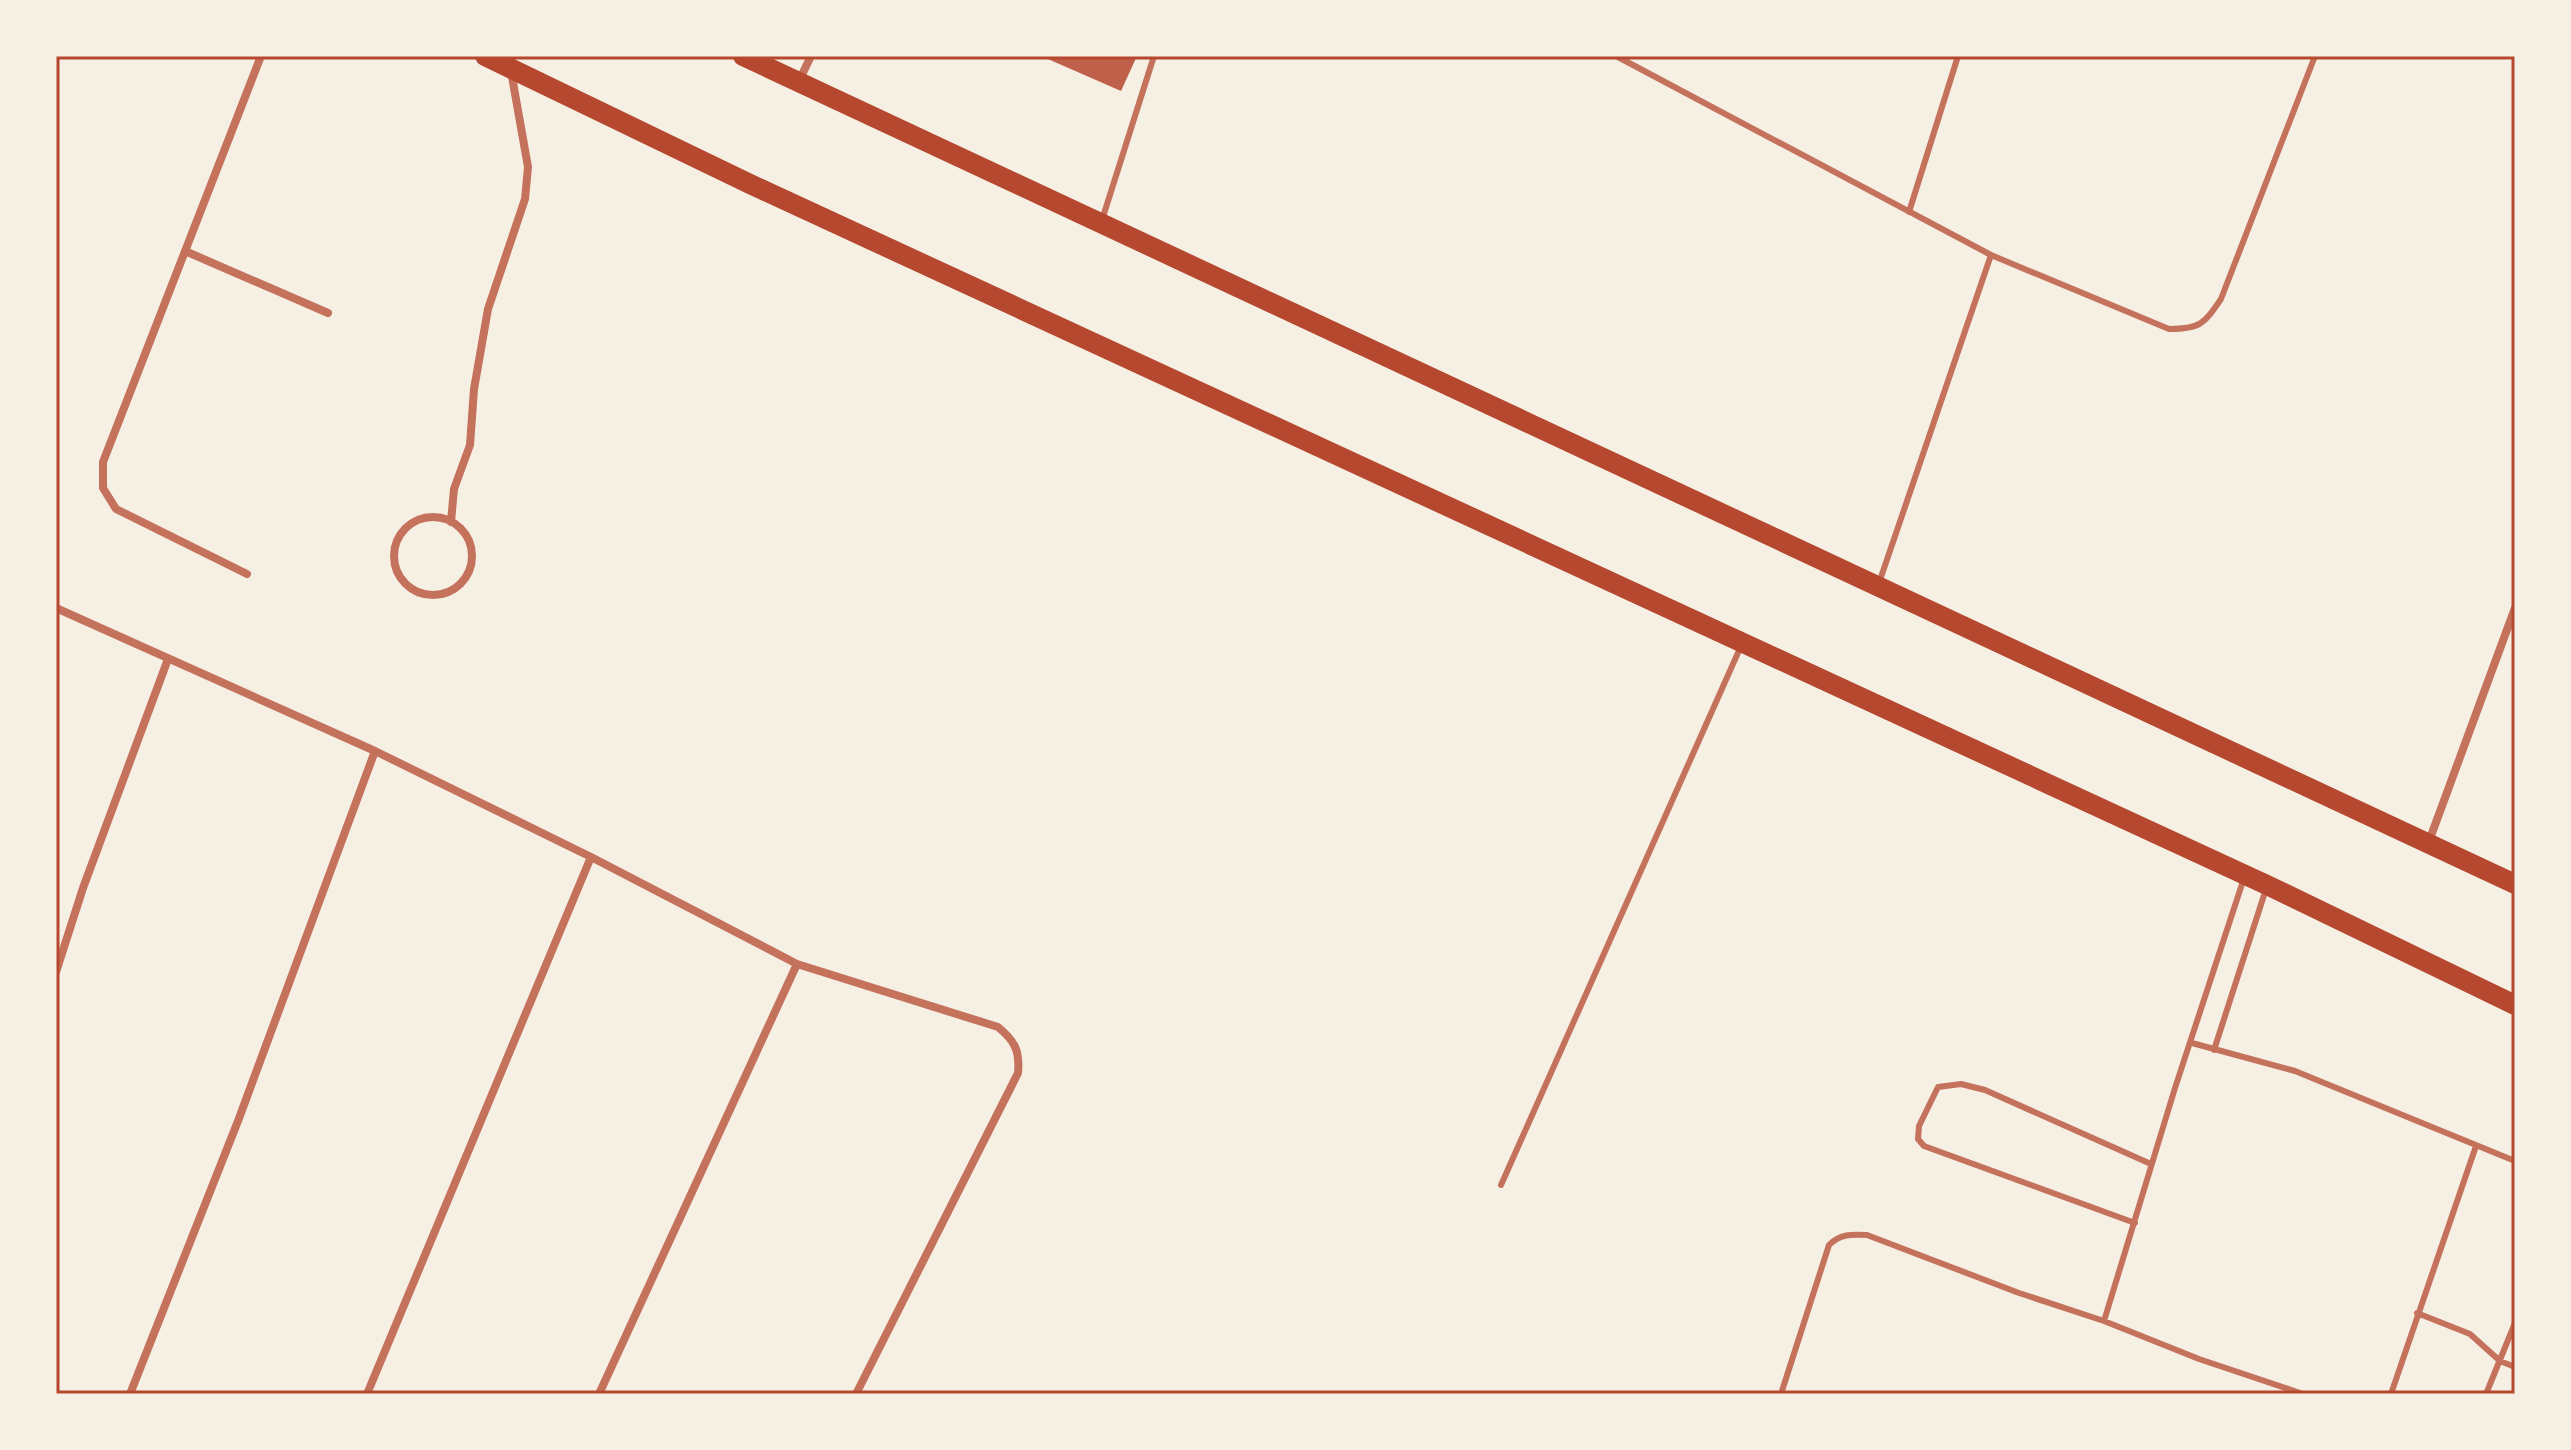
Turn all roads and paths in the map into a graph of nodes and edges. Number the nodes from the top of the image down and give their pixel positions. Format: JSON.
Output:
{"nodes":[{"id":1,"x":261,"y":56,"type":"edge"},
{"id":2,"x":485,"y":56,"type":"edge"},
{"id":3,"x":743,"y":56,"type":"edge"},
{"id":4,"x":811,"y":56,"type":"edge"},
{"id":5,"x":1154,"y":56,"type":"edge"},
{"id":6,"x":1616,"y":56,"type":"edge"},
{"id":7,"x":1958,"y":56,"type":"edge"},
{"id":8,"x":2315,"y":56,"type":"edge"},
{"id":9,"x":511,"y":69,"type":"junction"},
{"id":10,"x":799,"y":82,"type":"junction"},
{"id":11,"x":1909,"y":212,"type":"junction"},
{"id":12,"x":1101,"y":223,"type":"junction"},
{"id":13,"x":185,"y":251,"type":"junction"},
{"id":14,"x":1991,"y":255,"type":"junction"},
{"id":15,"x":328,"y":313,"type":"dead end"},
{"id":16,"x":451,"y":522,"type":"junction"},
{"id":17,"x":247,"y":574,"type":"dead end"},
{"id":18,"x":1878,"y":587,"type":"junction"},
{"id":19,"x":56,"y":608,"type":"edge"},
{"id":20,"x":2515,"y":608,"type":"edge"},
{"id":21,"x":1742,"y":643,"type":"junction"},
{"id":22,"x":168,"y":659,"type":"junction"},
{"id":23,"x":375,"y":751,"type":"junction"},
{"id":24,"x":2428,"y":844,"type":"junction"},
{"id":25,"x":591,"y":857,"type":"junction"},
{"id":26,"x":2245,"y":876,"type":"junction"},
{"id":27,"x":2515,"y":884,"type":"edge"},
{"id":28,"x":2267,"y":885,"type":"junction"},
{"id":29,"x":797,"y":964,"type":"junction"},
{"id":30,"x":56,"y":972,"type":"edge"},
{"id":31,"x":2515,"y":1005,"type":"edge"},
{"id":32,"x":2192,"y":1043,"type":"junction"},
{"id":33,"x":2214,"y":1050,"type":"junction"},
{"id":34,"x":2476,"y":1146,"type":"junction"},
{"id":35,"x":2515,"y":1161,"type":"edge"},
{"id":36,"x":2151,"y":1164,"type":"junction"},
{"id":37,"x":1501,"y":1185,"type":"dead end"},
{"id":38,"x":2135,"y":1223,"type":"junction"},
{"id":39,"x":2417,"y":1313,"type":"junction"},
{"id":40,"x":2104,"y":1321,"type":"junction"},
{"id":41,"x":2515,"y":1323,"type":"edge"},
{"id":42,"x":2500,"y":1361,"type":"junction"},
{"id":43,"x":2515,"y":1367,"type":"edge"},
{"id":44,"x":130,"y":1394,"type":"edge"},
{"id":45,"x":367,"y":1394,"type":"edge"},
{"id":46,"x":599,"y":1394,"type":"edge"},
{"id":47,"x":856,"y":1394,"type":"edge"},
{"id":48,"x":1781,"y":1394,"type":"edge"},
{"id":49,"x":2303,"y":1394,"type":"edge"},
{"id":50,"x":2391,"y":1394,"type":"edge"},
{"id":51,"x":2486,"y":1394,"type":"edge"}],
"edges":[{"from":1,"to":13,"type":"street"},
{"from":2,"to":9,"type":"main road"},
{"from":3,"to":10,"type":"main road"},
{"from":4,"to":10,"type":"street"},
{"from":5,"to":12,"type":"lane"},
{"from":6,"to":11,"type":"lane"},
{"from":7,"to":11,"type":"lane"},
{"from":8,"to":14,"type":"lane"},
{"from":9,"to":16,"type":"street"},
{"from":9,"to":21,"type":"main road"},
{"from":10,"to":12,"type":"main road"},
{"from":11,"to":14,"type":"lane"},
{"from":12,"to":18,"type":"main road"},
{"from":13,"to":15,"type":"street"},
{"from":13,"to":17,"type":"street"},
{"from":14,"to":18,"type":"lane"},
{"from":16,"to":16,"type":"street"},
{"from":18,"to":24,"type":"main road"},
{"from":19,"to":22,"type":"street"},
{"from":20,"to":24,"type":"street"},
{"from":21,"to":26,"type":"main road"},
{"from":21,"to":37,"type":"lane"},
{"from":22,"to":23,"type":"street"},
{"from":22,"to":30,"type":"street"},
{"from":23,"to":25,"type":"street"},
{"from":23,"to":44,"type":"street"},
{"from":24,"to":27,"type":"main road"},
{"from":25,"to":29,"type":"street"},
{"from":25,"to":45,"type":"street"},
{"from":26,"to":28,"type":"main road"},
{"from":26,"to":32,"type":"lane"},
{"from":28,"to":31,"type":"main road"},
{"from":28,"to":33,"type":"lane"},
{"from":29,"to":46,"type":"street"},
{"from":29,"to":47,"type":"street"},
{"from":32,"to":33,"type":"lane"},
{"from":32,"to":36,"type":"lane"},
{"from":33,"to":34,"type":"lane"},
{"from":34,"to":35,"type":"lane"},
{"from":34,"to":39,"type":"lane"},
{"from":36,"to":38,"type":"lane"},
{"from":36,"to":38,"type":"lane"},
{"from":38,"to":40,"type":"lane"},
{"from":39,"to":42,"type":"lane"},
{"from":39,"to":50,"type":"lane"},
{"from":40,"to":48,"type":"lane"},
{"from":40,"to":49,"type":"lane"},
{"from":41,"to":42,"type":"lane"},
{"from":42,"to":43,"type":"lane"},
{"from":42,"to":51,"type":"lane"}]}
